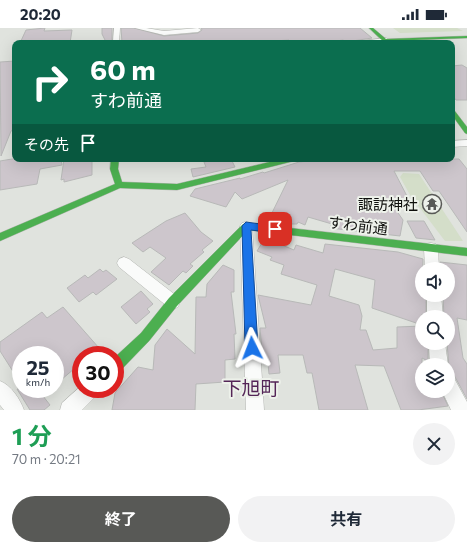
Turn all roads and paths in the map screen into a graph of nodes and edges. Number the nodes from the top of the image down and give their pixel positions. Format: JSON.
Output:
{"nodes":[{"id":1,"x":117,"y":28,"type":"edge"},
{"id":2,"x":138,"y":28,"type":"edge"},
{"id":3,"x":371,"y":28,"type":"edge"},
{"id":4,"x":198,"y":30,"type":"dead end"},
{"id":5,"x":467,"y":37,"type":"edge"},
{"id":6,"x":116,"y":40,"type":"edge"},
{"id":7,"x":385,"y":40,"type":"edge"},
{"id":8,"x":419,"y":40,"type":"edge"},
{"id":9,"x":455,"y":115,"type":"edge"},
{"id":10,"x":467,"y":132,"type":"edge"},
{"id":11,"x":467,"y":143,"type":"edge"},
{"id":12,"x":455,"y":144,"type":"edge"},
{"id":13,"x":114,"y":162,"type":"edge"},
{"id":14,"x":279,"y":162,"type":"edge"},
{"id":15,"x":120,"y":185,"type":"junction"},
{"id":16,"x":246,"y":226,"type":"junction"},
{"id":17,"x":0,"y":237,"type":"edge"},
{"id":18,"x":430,"y":248,"type":"junction"},
{"id":19,"x":467,"y":252,"type":"edge"},
{"id":20,"x":431,"y":262,"type":"edge"},
{"id":21,"x":124,"y":264,"type":"dead end"},
{"id":22,"x":173,"y":302,"type":"junction"},
{"id":23,"x":124,"y":357,"type":"edge"},
{"id":24,"x":0,"y":390,"type":"edge"},
{"id":25,"x":82,"y":398,"type":"edge"},
{"id":26,"x":455,"y":398,"type":"edge"},
{"id":27,"x":14,"y":410,"type":"edge"},
{"id":28,"x":69,"y":410,"type":"edge"},
{"id":29,"x":254,"y":410,"type":"edge"},
{"id":30,"x":461,"y":410,"type":"edge"}],
"edges":[{"from":1,"to":6,"type":"street"},
{"from":2,"to":4,"type":"street"},
{"from":3,"to":7,"type":"street"},
{"from":5,"to":8,"type":"street"},
{"from":9,"to":10,"type":"street"},
{"from":11,"to":12,"type":"street"},
{"from":13,"to":15,"type":"street"},
{"from":14,"to":15,"type":"street"},
{"from":15,"to":17,"type":"street"},
{"from":16,"to":18,"type":"street","name":"すわ前通"},
{"from":16,"to":22,"type":"street"},
{"from":16,"to":29,"type":"street"},
{"from":18,"to":19,"type":"street","name":"すわ前通"},
{"from":18,"to":20,"type":"street"},
{"from":21,"to":22,"type":"street"},
{"from":22,"to":23,"type":"street"},
{"from":24,"to":27,"type":"street"},
{"from":25,"to":28,"type":"street"},
{"from":26,"to":30,"type":"street"}]}
